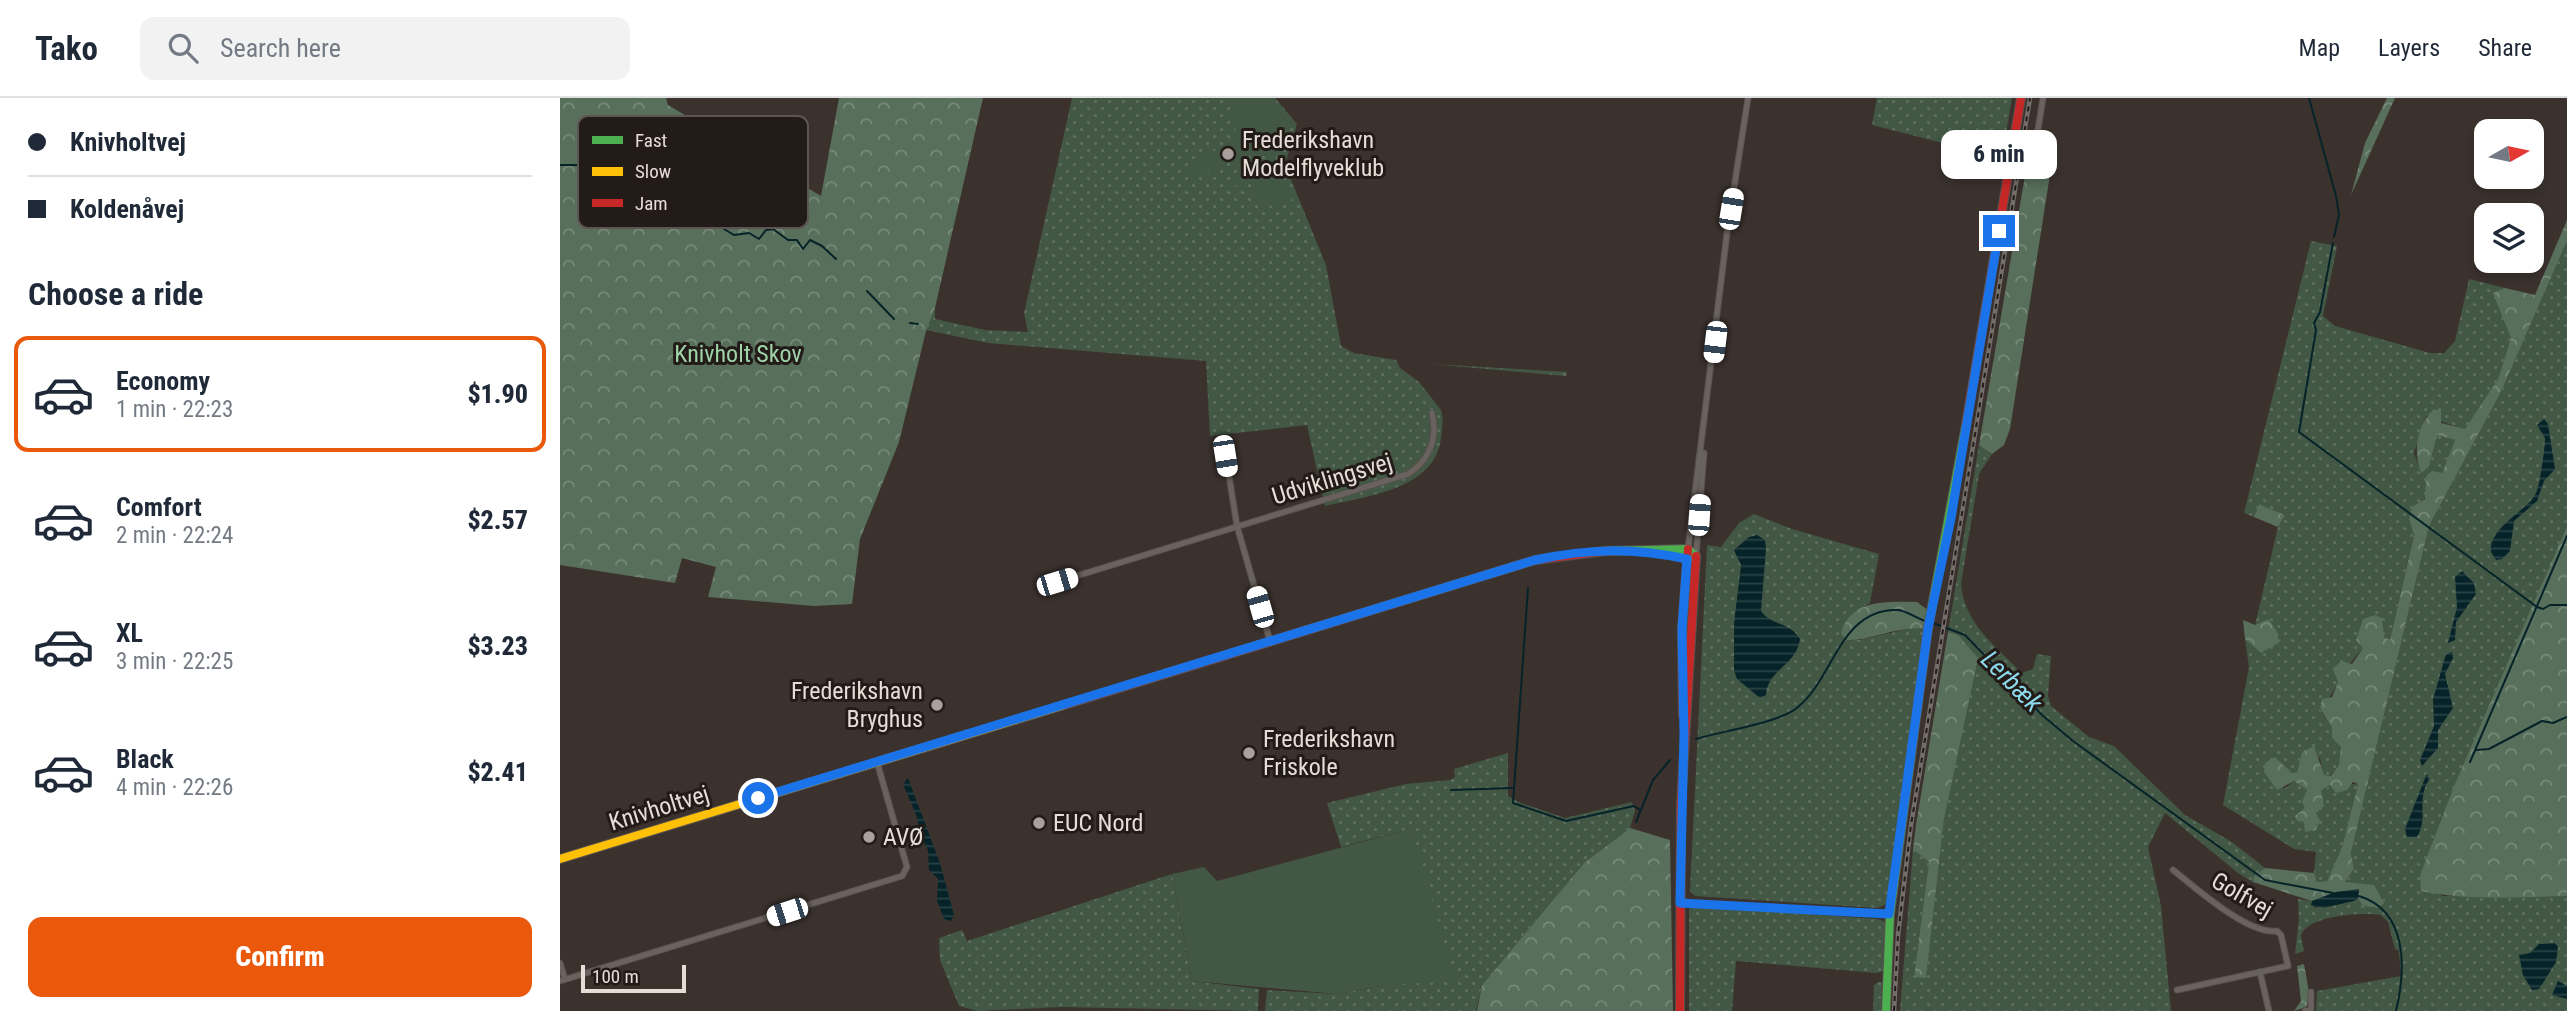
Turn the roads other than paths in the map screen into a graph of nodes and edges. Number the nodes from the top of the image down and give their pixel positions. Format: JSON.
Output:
{"nodes":[{"id":1,"x":1748,"y":98,"type":"edge"},
{"id":2,"x":2021,"y":98,"type":"edge"},
{"id":3,"x":2043,"y":98,"type":"edge"},
{"id":4,"x":2038,"y":153,"type":"dead end"},
{"id":5,"x":1432,"y":413,"type":"dead end"},
{"id":6,"x":1704,"y":439,"type":"junction"},
{"id":7,"x":1224,"y":444,"type":"dead end"},
{"id":8,"x":1237,"y":526,"type":"junction"},
{"id":9,"x":1687,"y":554,"type":"junction"},
{"id":10,"x":1696,"y":556,"type":"junction"},
{"id":11,"x":1057,"y":582,"type":"dead end"},
{"id":12,"x":1270,"y":641,"type":"junction"},
{"id":13,"x":1684,"y":735,"type":"junction"},
{"id":14,"x":877,"y":762,"type":"junction"},
{"id":15,"x":560,"y":859,"type":"edge"},
{"id":16,"x":2173,"y":870,"type":"dead end"},
{"id":17,"x":1680,"y":903,"type":"junction"},
{"id":18,"x":1889,"y":914,"type":"junction"},
{"id":19,"x":560,"y":963,"type":"edge"},
{"id":20,"x":2260,"y":972,"type":"junction"},
{"id":21,"x":563,"y":980,"type":"edge"},
{"id":22,"x":2177,"y":990,"type":"dead end"},
{"id":23,"x":2311,"y":992,"type":"dead end"},
{"id":24,"x":1681,"y":1011,"type":"edge"},
{"id":25,"x":1886,"y":1011,"type":"edge"},
{"id":26,"x":2269,"y":1011,"type":"edge"},
{"id":27,"x":2309,"y":1011,"type":"edge"}],
"edges":[{"from":1,"to":6,"type":"street"},
{"from":2,"to":18,"type":"street"},
{"from":3,"to":4,"type":"street"},
{"from":5,"to":8,"type":"street","name":"Udviklingsvej"},
{"from":6,"to":9,"type":"street"},
{"from":6,"to":10,"type":"street"},
{"from":7,"to":8,"type":"street"},
{"from":8,"to":11,"type":"street","name":"Udviklingsvej"},
{"from":8,"to":12,"type":"street"},
{"from":9,"to":10,"type":"street"},
{"from":9,"to":12,"type":"street","name":"Knivholtvej"},
{"from":9,"to":13,"type":"street"},
{"from":10,"to":13,"type":"street"},
{"from":12,"to":14,"type":"street","name":"Knivholtvej"},
{"from":13,"to":17,"type":"street"},
{"from":14,"to":15,"type":"street","name":"Knivholtvej"},
{"from":14,"to":21,"type":"street"},
{"from":16,"to":20,"type":"street","name":"Golfvej"},
{"from":17,"to":18,"type":"street"},
{"from":17,"to":24,"type":"street"},
{"from":18,"to":25,"type":"street"},
{"from":19,"to":21,"type":"street"},
{"from":20,"to":22,"type":"street","name":"Golfvej"},
{"from":20,"to":26,"type":"street"},
{"from":23,"to":27,"type":"street"}]}
